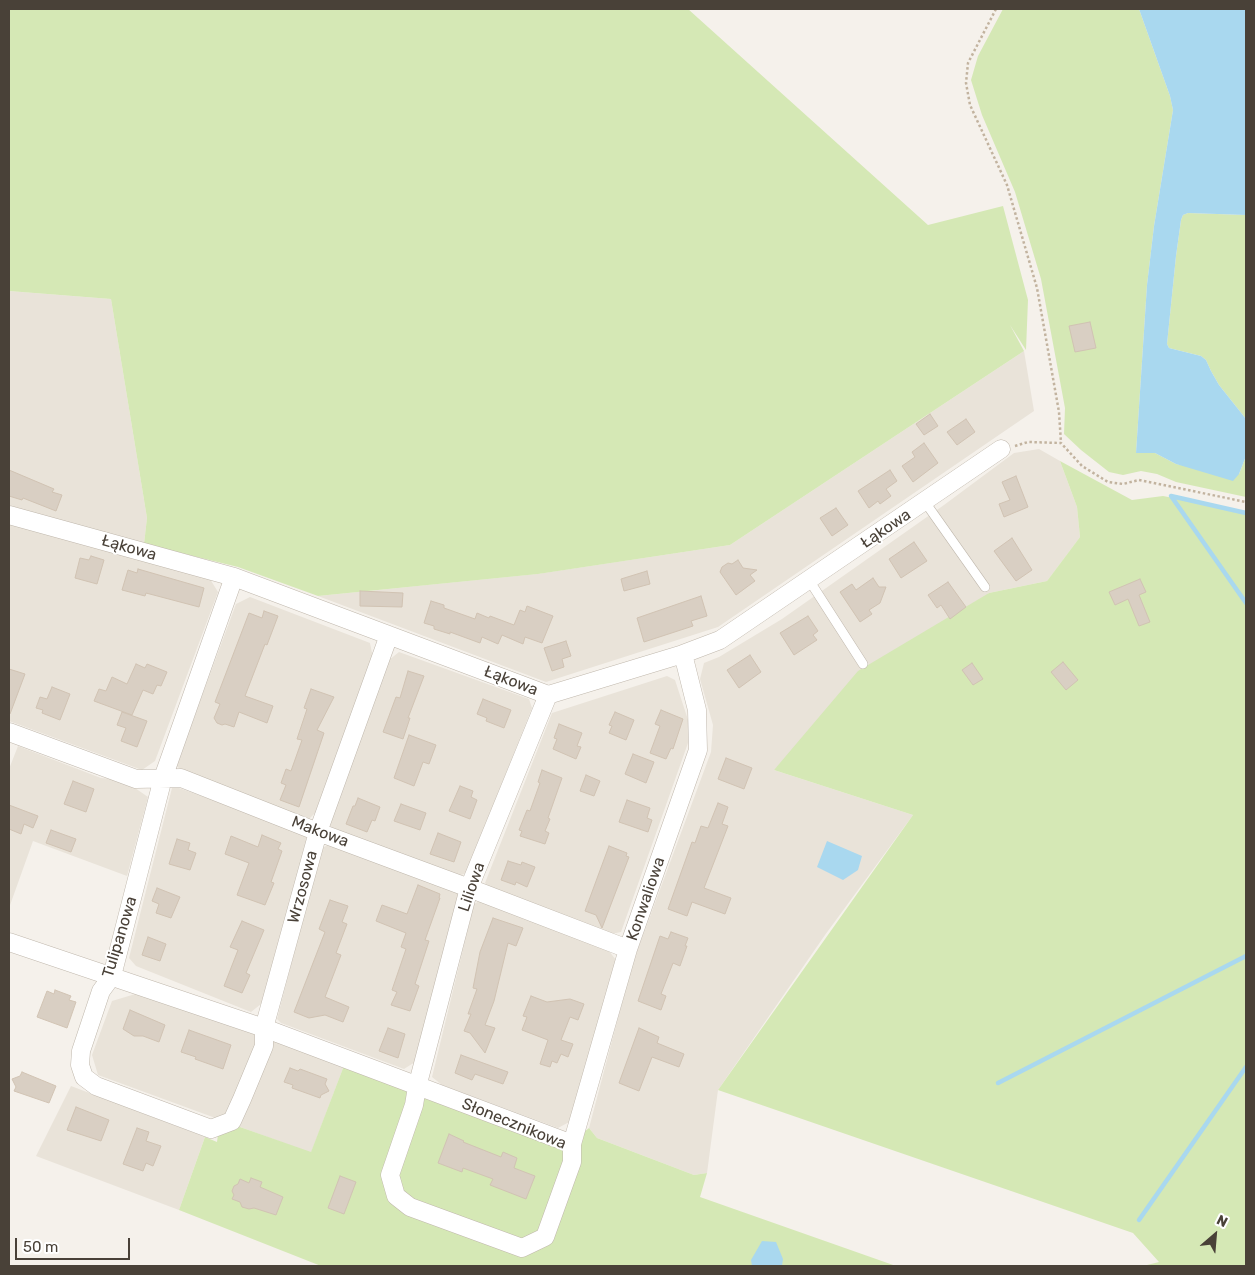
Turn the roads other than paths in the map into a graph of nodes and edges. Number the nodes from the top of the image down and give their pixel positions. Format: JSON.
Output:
{"nodes":[{"id":1,"x":1001,"y":449,"type":"road end"},
{"id":2,"x":925,"y":502,"type":"junction"},
{"id":3,"x":9,"y":515,"type":"edge"},
{"id":4,"x":234,"y":577,"type":"junction"},
{"id":5,"x":809,"y":580,"type":"junction"},
{"id":6,"x":985,"y":587,"type":"dead end"},
{"id":7,"x":388,"y":635,"type":"junction"},
{"id":8,"x":684,"y":654,"type":"junction"},
{"id":9,"x":863,"y":664,"type":"dead end"},
{"id":10,"x":548,"y":695,"type":"junction"},
{"id":11,"x":9,"y":732,"type":"edge"},
{"id":12,"x":163,"y":778,"type":"junction"},
{"id":13,"x":318,"y":832,"type":"junction"},
{"id":14,"x":470,"y":888,"type":"junction"},
{"id":15,"x":9,"y":942,"type":"edge"},
{"id":16,"x":628,"y":950,"type":"junction"},
{"id":17,"x":112,"y":976,"type":"junction"},
{"id":18,"x":264,"y":1028,"type":"junction"},
{"id":19,"x":417,"y":1087,"type":"junction"},
{"id":20,"x":572,"y":1144,"type":"junction"}],
"edges":[{"from":1,"to":2,"type":"street","name":"Łąkowa"},
{"from":2,"to":5,"type":"street","name":"Łąkowa"},
{"from":2,"to":6,"type":"lane"},
{"from":3,"to":4,"type":"street","name":"Łąkowa"},
{"from":4,"to":7,"type":"street","name":"Łąkowa"},
{"from":4,"to":12,"type":"street","name":"Tulipanowa"},
{"from":5,"to":8,"type":"street","name":"Łąkowa"},
{"from":5,"to":9,"type":"lane"},
{"from":7,"to":10,"type":"street","name":"Łąkowa"},
{"from":7,"to":13,"type":"street","name":"Wrzosowa"},
{"from":8,"to":10,"type":"street","name":"Łąkowa"},
{"from":8,"to":16,"type":"street","name":"Konwaliowa"},
{"from":10,"to":14,"type":"street","name":"Liliowa"},
{"from":11,"to":12,"type":"street","name":"Makowa"},
{"from":12,"to":13,"type":"street","name":"Makowa"},
{"from":12,"to":17,"type":"street","name":"Tulipanowa"},
{"from":13,"to":14,"type":"street","name":"Makowa"},
{"from":13,"to":18,"type":"street","name":"Wrzosowa"},
{"from":14,"to":16,"type":"street","name":"Makowa"},
{"from":14,"to":19,"type":"street","name":"Liliowa"},
{"from":15,"to":17,"type":"street","name":"Słonecznikowa"},
{"from":16,"to":20,"type":"street","name":"Konwaliowa"},
{"from":17,"to":18,"type":"street","name":"Słonecznikowa"},
{"from":17,"to":18,"type":"street","name":"Tulipanowa"},
{"from":18,"to":19,"type":"street","name":"Słonecznikowa"},
{"from":19,"to":20,"type":"street","name":"Słonecznikowa"},
{"from":19,"to":20,"type":"street","name":"Słonecznikowa"}]}
